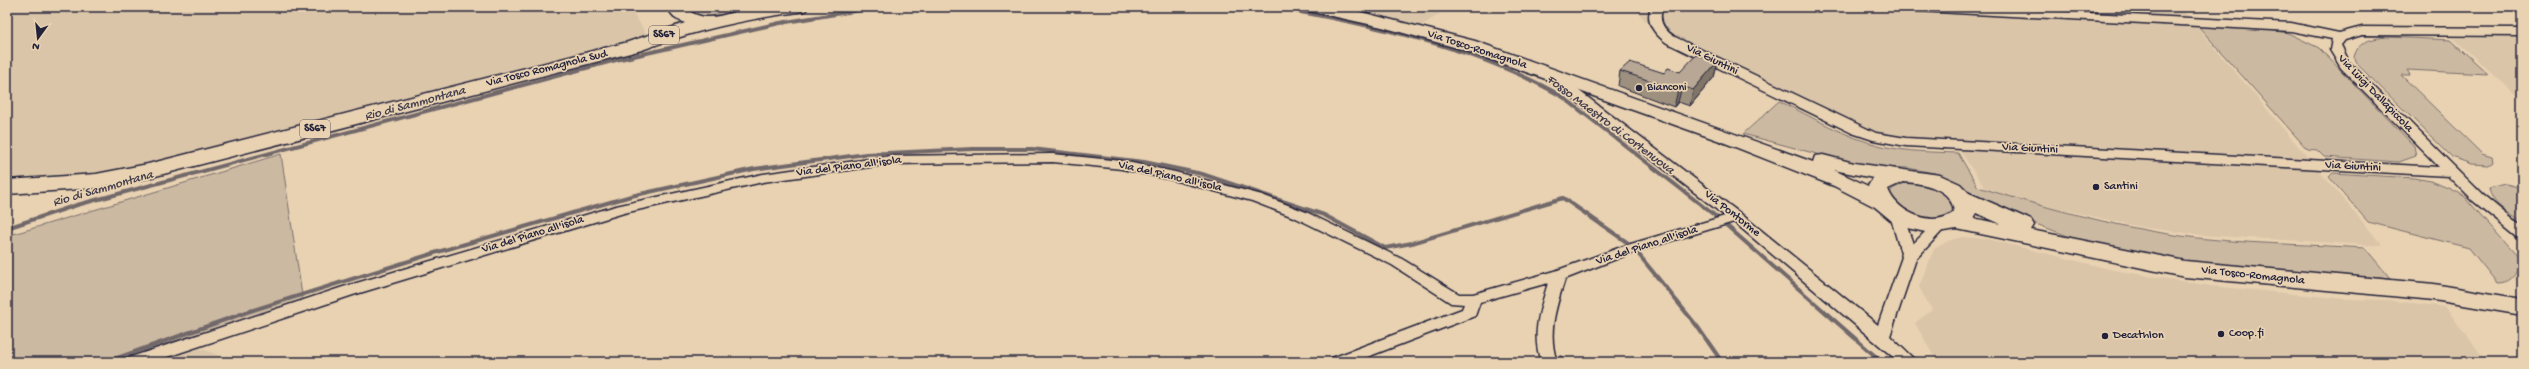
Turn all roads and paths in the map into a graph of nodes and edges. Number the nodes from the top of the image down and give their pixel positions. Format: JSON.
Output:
{"nodes":[{"id":1,"x":674,"y":7,"type":"edge"},
{"id":2,"x":799,"y":7,"type":"edge"},
{"id":3,"x":1315,"y":7,"type":"edge"},
{"id":4,"x":1657,"y":7,"type":"edge"},
{"id":5,"x":1900,"y":7,"type":"edge"},
{"id":6,"x":764,"y":9,"type":"edge"},
{"id":7,"x":710,"y":22,"type":"junction"},
{"id":8,"x":2522,"y":32,"type":"edge"},
{"id":9,"x":2339,"y":37,"type":"junction"},
{"id":10,"x":619,"y":50,"type":"junction"},
{"id":11,"x":1548,"y":74,"type":"junction"},
{"id":12,"x":1727,"y":137,"type":"junction"},
{"id":13,"x":2451,"y":172,"type":"junction"},
{"id":14,"x":1901,"y":175,"type":"junction"},
{"id":15,"x":7,"y":187,"type":"edge"},
{"id":16,"x":1962,"y":198,"type":"junction"},
{"id":17,"x":1889,"y":209,"type":"junction"},
{"id":18,"x":1727,"y":220,"type":"junction"},
{"id":19,"x":1948,"y":224,"type":"junction"},
{"id":20,"x":2507,"y":225,"type":"junction"},
{"id":21,"x":2522,"y":234,"type":"edge"},
{"id":22,"x":2522,"y":241,"type":"edge"},
{"id":23,"x":2074,"y":245,"type":"junction"},
{"id":24,"x":1909,"y":257,"type":"junction"},
{"id":25,"x":1558,"y":276,"type":"junction"},
{"id":26,"x":2522,"y":291,"type":"edge"},
{"id":27,"x":2434,"y":292,"type":"junction"},
{"id":28,"x":1473,"y":299,"type":"junction"},
{"id":29,"x":2522,"y":307,"type":"edge"},
{"id":30,"x":1882,"y":336,"type":"junction"},
{"id":31,"x":134,"y":362,"type":"edge"},
{"id":32,"x":1338,"y":362,"type":"edge"},
{"id":33,"x":1549,"y":362,"type":"edge"},
{"id":34,"x":1909,"y":362,"type":"edge"}],
"edges":[{"from":1,"to":7,"type":"main road","number":"SS67"},
{"from":1,"to":10,"type":"main road","name":"Via Tosco Romagnola Sud","number":"SS67"},
{"from":2,"to":6,"type":"main road","number":"SS67"},
{"from":3,"to":11,"type":"main road","name":"Via Tosco-Romagnola"},
{"from":4,"to":13,"type":"street","name":"Via Giuntini"},
{"from":5,"to":9,"type":"street"},
{"from":6,"to":7,"type":"main road","number":"SS67"},
{"from":7,"to":10,"type":"main road","name":"Via Tosco Romagnola Sud","number":"SS67"},
{"from":8,"to":9,"type":"street","name":"Via Luigi Dallapiccola"},
{"from":9,"to":13,"type":"street","name":"Via Luigi Dallapiccola"},
{"from":10,"to":15,"type":"main road","name":"Via Tosco Romagnola Sud","number":"SS67"},
{"from":11,"to":12,"type":"main road","name":"Via Tosco-Romagnola"},
{"from":11,"to":18,"type":"street","name":"Via Pontorme"},
{"from":12,"to":14,"type":"main road"},
{"from":12,"to":17,"type":"main road"},
{"from":13,"to":20,"type":"street","name":"Via Luigi Dallapiccola"},
{"from":14,"to":16,"type":"main road"},
{"from":14,"to":17,"type":"main road"},
{"from":16,"to":19,"type":"main road"},
{"from":16,"to":23,"type":"main road"},
{"from":17,"to":19,"type":"main road"},
{"from":17,"to":24,"type":"street"},
{"from":18,"to":25,"type":"street","name":"Via del Piano all'isola"},
{"from":18,"to":30,"type":"street","name":"Via Pontorme"},
{"from":19,"to":23,"type":"main road"},
{"from":19,"to":24,"type":"street"},
{"from":20,"to":21,"type":"street","name":"Via Luigi Dallapiccola"},
{"from":20,"to":22,"type":"street","name":"Via Luigi Dallapiccola"},
{"from":23,"to":27,"type":"main road","name":"Via Tosco-Romagnola"},
{"from":24,"to":30,"type":"street"},
{"from":25,"to":28,"type":"street","name":"Via del Piano all'isola"},
{"from":25,"to":33,"type":"street"},
{"from":26,"to":27,"type":"main road","name":"Via Tosco-Romagnola"},
{"from":27,"to":29,"type":"main road","name":"Via Tosco-Romagnola"},
{"from":28,"to":31,"type":"street","name":"Via del Piano all'isola"},
{"from":28,"to":32,"type":"street"},
{"from":30,"to":34,"type":"street","name":"Via Pontorme"}]}
